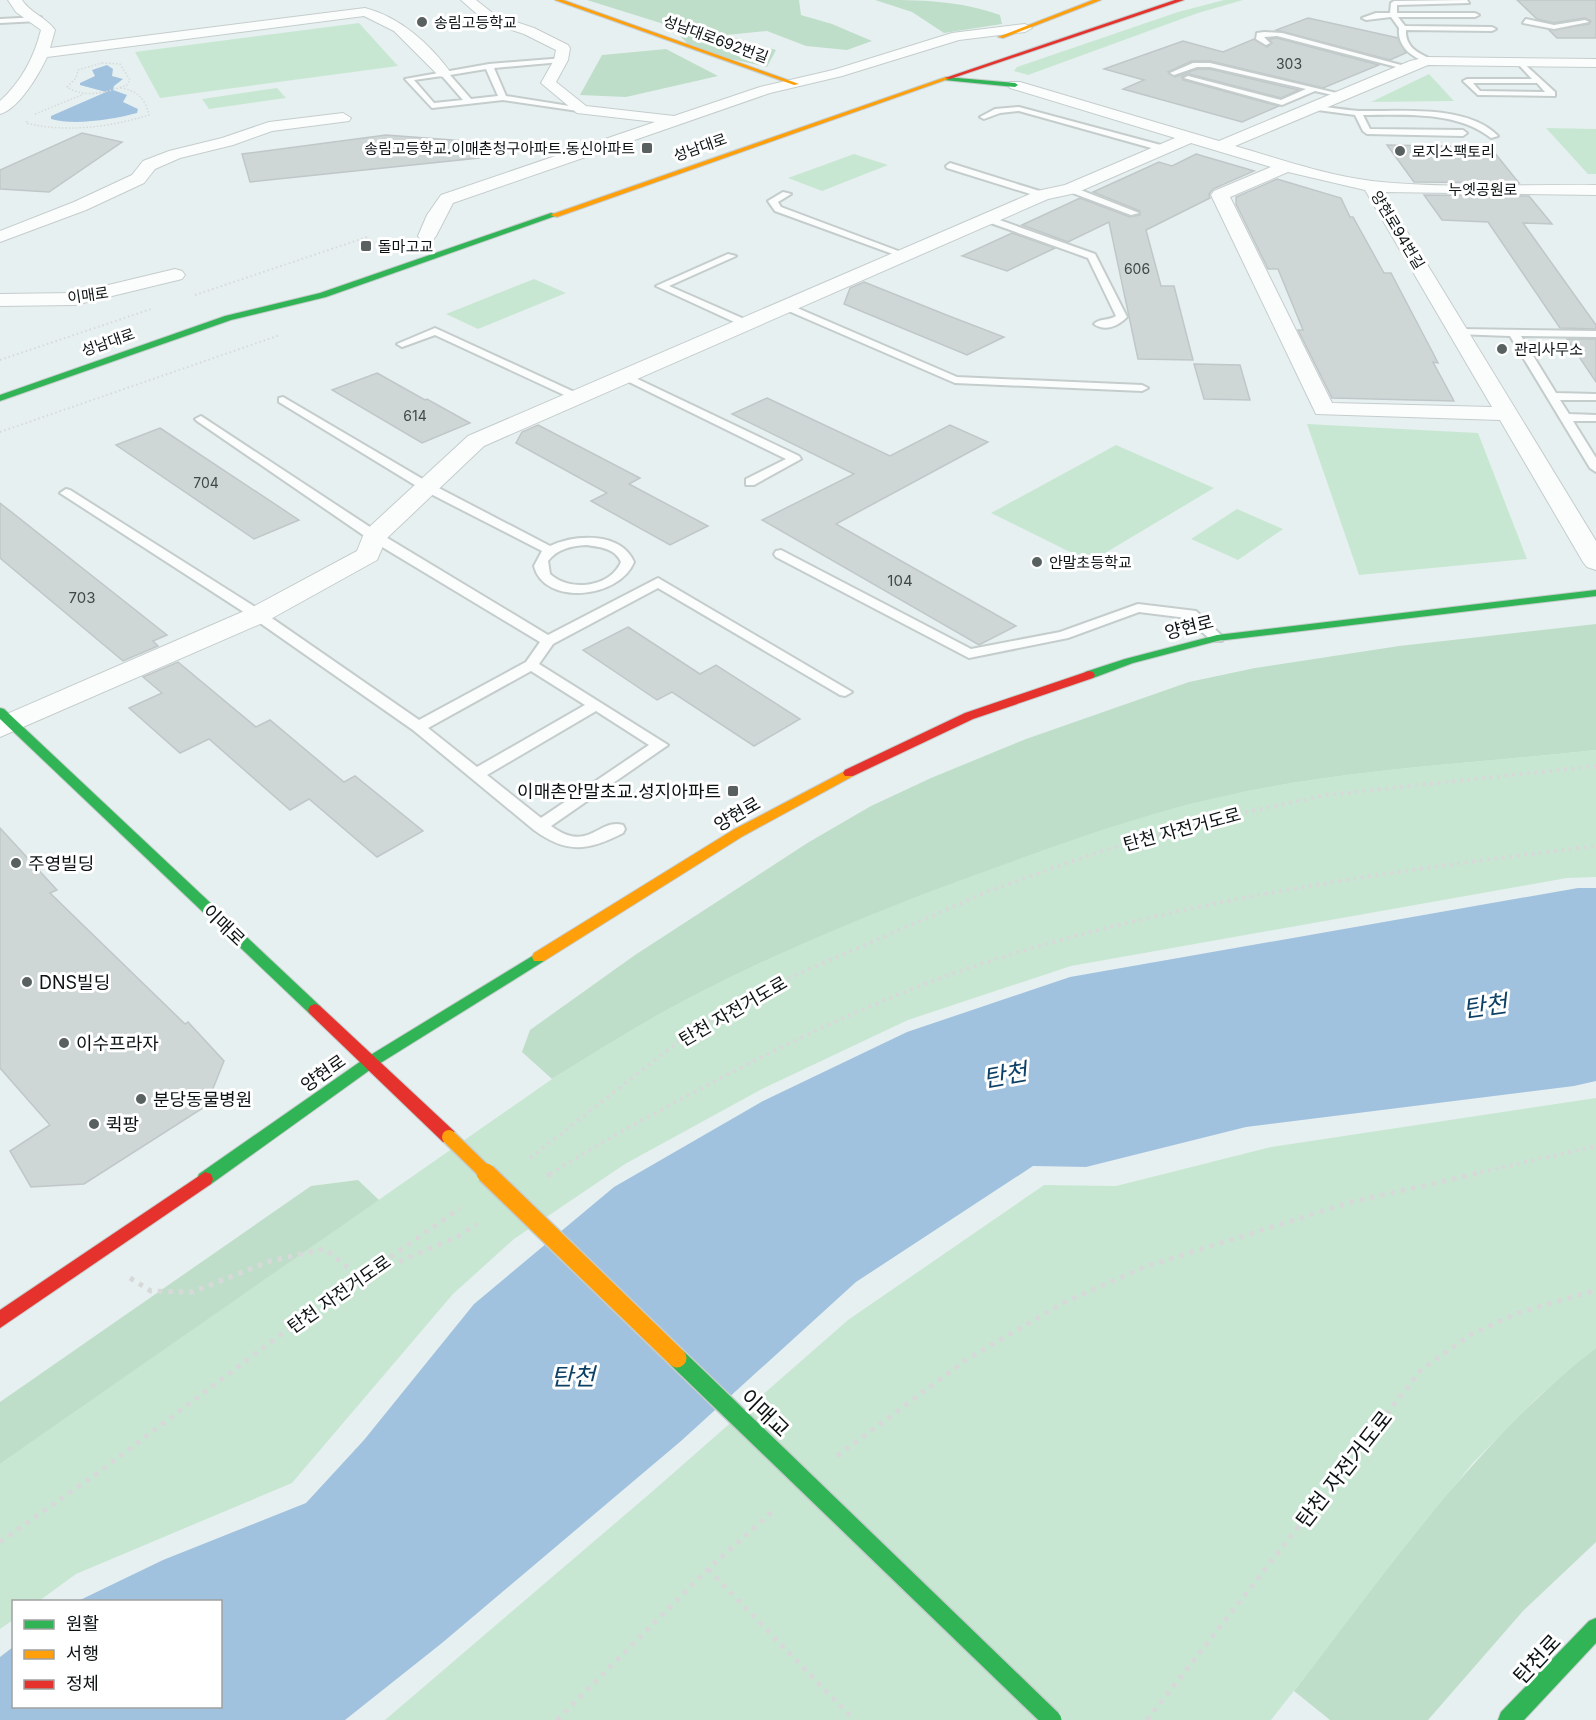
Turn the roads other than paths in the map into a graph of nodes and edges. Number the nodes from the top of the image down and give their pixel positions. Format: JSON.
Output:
{"nodes":[{"id":1,"x":15,"y":0,"type":"edge"},
{"id":2,"x":468,"y":0,"type":"edge"},
{"id":3,"x":558,"y":0,"type":"edge"},
{"id":4,"x":1098,"y":0,"type":"edge"},
{"id":5,"x":1181,"y":0,"type":"edge"},
{"id":6,"x":1467,"y":2,"type":"dead end"},
{"id":7,"x":1575,"y":12,"type":"dead end"},
{"id":8,"x":1393,"y":15,"type":"junction"},
{"id":9,"x":1475,"y":15,"type":"dead end"},
{"id":10,"x":1365,"y":18,"type":"dead end"},
{"id":11,"x":38,"y":19,"type":"junction"},
{"id":12,"x":0,"y":21,"type":"edge"},
{"id":13,"x":1526,"y":21,"type":"dead end"},
{"id":14,"x":1586,"y":22,"type":"junction"},
{"id":15,"x":1596,"y":22,"type":"edge"},
{"id":16,"x":1025,"y":28,"type":"junction"},
{"id":17,"x":1403,"y":28,"type":"junction"},
{"id":18,"x":1492,"y":29,"type":"dead end"},
{"id":19,"x":1266,"y":43,"type":"dead end"},
{"id":20,"x":974,"y":47,"type":"dead end"},
{"id":21,"x":42,"y":53,"type":"junction"},
{"id":22,"x":561,"y":60,"type":"junction"},
{"id":23,"x":1428,"y":62,"type":"junction"},
{"id":24,"x":1521,"y":63,"type":"junction"},
{"id":25,"x":1596,"y":63,"type":"edge"},
{"id":26,"x":986,"y":65,"type":"junction"},
{"id":27,"x":489,"y":66,"type":"junction"},
{"id":28,"x":1408,"y":68,"type":"junction"},
{"id":29,"x":444,"y":73,"type":"junction"},
{"id":30,"x":1174,"y":73,"type":"dead end"},
{"id":31,"x":1188,"y":78,"type":"dead end"},
{"id":32,"x":946,"y":79,"type":"junction"},
{"id":33,"x":1539,"y":81,"type":"junction"},
{"id":34,"x":796,"y":84,"type":"junction"},
{"id":35,"x":1015,"y":85,"type":"junction"},
{"id":36,"x":1314,"y":89,"type":"junction"},
{"id":37,"x":1341,"y":95,"type":"junction"},
{"id":38,"x":503,"y":98,"type":"junction"},
{"id":39,"x":469,"y":102,"type":"junction"},
{"id":40,"x":1313,"y":107,"type":"junction"},
{"id":41,"x":0,"y":109,"type":"edge"},
{"id":42,"x":582,"y":110,"type":"junction"},
{"id":43,"x":1358,"y":113,"type":"junction"},
{"id":44,"x":984,"y":117,"type":"dead end"},
{"id":45,"x":343,"y":118,"type":"dead end"},
{"id":46,"x":678,"y":120,"type":"junction"},
{"id":47,"x":1463,"y":133,"type":"dead end"},
{"id":48,"x":1494,"y":136,"type":"dead end"},
{"id":49,"x":1191,"y":137,"type":"junction"},
{"id":50,"x":1220,"y":146,"type":"junction"},
{"id":51,"x":1165,"y":149,"type":"junction"},
{"id":52,"x":950,"y":166,"type":"dead end"},
{"id":53,"x":1288,"y":166,"type":"junction"},
{"id":54,"x":1371,"y":186,"type":"junction"},
{"id":55,"x":1070,"y":189,"type":"junction"},
{"id":56,"x":1596,"y":190,"type":"edge"},
{"id":57,"x":786,"y":194,"type":"dead end"},
{"id":58,"x":1042,"y":195,"type":"junction"},
{"id":59,"x":1134,"y":213,"type":"dead end"},
{"id":60,"x":988,"y":219,"type":"junction"},
{"id":61,"x":449,"y":229,"type":"dead end"},
{"id":62,"x":0,"y":237,"type":"edge"},
{"id":63,"x":423,"y":238,"type":"joint"},
{"id":64,"x":904,"y":255,"type":"junction"},
{"id":65,"x":731,"y":256,"type":"dead end"},
{"id":66,"x":175,"y":275,"type":"dead end"},
{"id":67,"x":276,"y":291,"type":"dead end"},
{"id":68,"x":0,"y":300,"type":"edge"},
{"id":69,"x":788,"y":307,"type":"junction"},
{"id":70,"x":228,"y":318,"type":"junction"},
{"id":71,"x":747,"y":324,"type":"junction"},
{"id":72,"x":1099,"y":324,"type":"dead end"},
{"id":73,"x":1459,"y":332,"type":"junction"},
{"id":74,"x":1514,"y":333,"type":"junction"},
{"id":75,"x":1596,"y":334,"type":"edge"},
{"id":76,"x":402,"y":344,"type":"dead end"},
{"id":77,"x":627,"y":377,"type":"junction"},
{"id":78,"x":45,"y":382,"type":"junction"},
{"id":79,"x":0,"y":388,"type":"edge"},
{"id":80,"x":1142,"y":388,"type":"dead end"},
{"id":81,"x":1553,"y":396,"type":"junction"},
{"id":82,"x":1596,"y":397,"type":"edge"},
{"id":83,"x":0,"y":398,"type":"edge"},
{"id":84,"x":579,"y":398,"type":"junction"},
{"id":85,"x":283,"y":400,"type":"dead end"},
{"id":86,"x":1508,"y":414,"type":"junction"},
{"id":87,"x":1565,"y":417,"type":"junction"},
{"id":88,"x":1596,"y":418,"type":"edge"},
{"id":89,"x":201,"y":419,"type":"dead end"},
{"id":90,"x":1581,"y":443,"type":"junction"},
{"id":91,"x":1596,"y":443,"type":"edge"},
{"id":92,"x":1596,"y":468,"type":"edge"},
{"id":93,"x":750,"y":482,"type":"dead end"},
{"id":94,"x":427,"y":487,"type":"junction"},
{"id":95,"x":66,"y":493,"type":"dead end"},
{"id":96,"x":374,"y":536,"type":"junction"},
{"id":97,"x":551,"y":551,"type":"junction"},
{"id":98,"x":781,"y":554,"type":"dead end"},
{"id":99,"x":1596,"y":562,"type":"edge"},
{"id":100,"x":1596,"y":593,"type":"edge"},
{"id":101,"x":258,"y":615,"type":"junction"},
{"id":102,"x":1217,"y":638,"type":"junction"},
{"id":103,"x":548,"y":641,"type":"junction"},
{"id":104,"x":531,"y":665,"type":"junction"},
{"id":105,"x":845,"y":692,"type":"dead end"},
{"id":106,"x":596,"y":705,"type":"junction"},
{"id":107,"x":4,"y":721,"type":"edge"},
{"id":108,"x":418,"y":727,"type":"junction"},
{"id":109,"x":477,"y":774,"type":"junction"},
{"id":110,"x":540,"y":826,"type":"junction"},
{"id":111,"x":617,"y":829,"type":"dead end"},
{"id":112,"x":369,"y":1063,"type":"junction"},
{"id":113,"x":448,"y":1137,"type":"joint"},
{"id":114,"x":3,"y":1312,"type":"edge"},
{"id":115,"x":1596,"y":1628,"type":"edge"},
{"id":116,"x":1052,"y":1720,"type":"edge"},
{"id":117,"x":1509,"y":1720,"type":"edge"}],
"edges":[{"from":1,"to":11,"type":"street"},
{"from":2,"to":22,"type":"street"},
{"from":3,"to":34,"type":"main road","name":"성남대로692번길"},
{"from":4,"to":16,"type":"main road"},
{"from":5,"to":26,"type":"main road","name":"성남대로"},
{"from":6,"to":8,"type":"lane"},
{"from":7,"to":14,"type":"lane"},
{"from":8,"to":9,"type":"lane"},
{"from":8,"to":10,"type":"lane"},
{"from":8,"to":17,"type":"lane"},
{"from":11,"to":12,"type":"lane"},
{"from":11,"to":21,"type":"street"},
{"from":13,"to":14,"type":"lane"},
{"from":14,"to":15,"type":"lane"},
{"from":16,"to":20,"type":"main road"},
{"from":16,"to":34,"type":"street"},
{"from":17,"to":18,"type":"lane"},
{"from":17,"to":23,"type":"lane"},
{"from":19,"to":28,"type":"lane"},
{"from":21,"to":29,"type":"street"},
{"from":21,"to":41,"type":"street"},
{"from":22,"to":27,"type":"lane"},
{"from":22,"to":42,"type":"street"},
{"from":23,"to":24,"type":"street"},
{"from":23,"to":28,"type":"street"},
{"from":24,"to":25,"type":"street"},
{"from":24,"to":33,"type":"lane"},
{"from":26,"to":32,"type":"main road","name":"성남대로"},
{"from":26,"to":35,"type":"main road"},
{"from":27,"to":29,"type":"lane"},
{"from":27,"to":38,"type":"lane"},
{"from":28,"to":37,"type":"street"},
{"from":29,"to":39,"type":"lane"},
{"from":29,"to":39,"type":"lane"},
{"from":30,"to":36,"type":"lane"},
{"from":31,"to":36,"type":"lane"},
{"from":32,"to":35,"type":"main road"},
{"from":32,"to":70,"type":"main road","name":"성남대로"},
{"from":33,"to":33,"type":"lane"},
{"from":34,"to":46,"type":"street"},
{"from":35,"to":49,"type":"street","name":"양현로94번길"},
{"from":36,"to":37,"type":"lane"},
{"from":37,"to":40,"type":"street"},
{"from":38,"to":39,"type":"lane"},
{"from":38,"to":42,"type":"lane"},
{"from":40,"to":43,"type":"lane"},
{"from":40,"to":50,"type":"street"},
{"from":42,"to":46,"type":"street"},
{"from":43,"to":47,"type":"lane"},
{"from":43,"to":48,"type":"lane"},
{"from":44,"to":51,"type":"lane"},
{"from":45,"to":62,"type":"street"},
{"from":46,"to":63,"type":"street"},
{"from":49,"to":50,"type":"street","name":"양현로94번길"},
{"from":49,"to":51,"type":"street"},
{"from":50,"to":53,"type":"street","name":"양현로94번길"},
{"from":51,"to":55,"type":"street"},
{"from":52,"to":58,"type":"lane"},
{"from":53,"to":54,"type":"street","name":"양현로94번길"},
{"from":53,"to":86,"type":"street"},
{"from":54,"to":56,"type":"street","name":"누엣공원로"},
{"from":54,"to":73,"type":"street","name":"양현로94번길"},
{"from":55,"to":58,"type":"street"},
{"from":55,"to":59,"type":"lane"},
{"from":57,"to":64,"type":"lane"},
{"from":58,"to":60,"type":"street"},
{"from":60,"to":64,"type":"street"},
{"from":60,"to":72,"type":"lane"},
{"from":61,"to":63,"type":"main road"},
{"from":64,"to":69,"type":"street"},
{"from":65,"to":71,"type":"lane"},
{"from":66,"to":68,"type":"street","name":"이매로"},
{"from":67,"to":70,"type":"main road","name":"성남대로"},
{"from":69,"to":71,"type":"street"},
{"from":69,"to":80,"type":"lane"},
{"from":70,"to":78,"type":"main road","name":"성남대로"},
{"from":71,"to":77,"type":"street"},
{"from":73,"to":74,"type":"lane"},
{"from":73,"to":86,"type":"street","name":"양현로94번길"},
{"from":74,"to":75,"type":"lane"},
{"from":74,"to":81,"type":"lane"},
{"from":76,"to":84,"type":"lane"},
{"from":77,"to":84,"type":"street"},
{"from":77,"to":93,"type":"lane"},
{"from":78,"to":79,"type":"main road"},
{"from":78,"to":83,"type":"main road","name":"성남대로"},
{"from":81,"to":82,"type":"lane"},
{"from":81,"to":87,"type":"lane"},
{"from":84,"to":94,"type":"street"},
{"from":85,"to":94,"type":"lane"},
{"from":86,"to":99,"type":"street","name":"양현로94번길"},
{"from":87,"to":88,"type":"lane"},
{"from":87,"to":90,"type":"lane"},
{"from":89,"to":96,"type":"lane"},
{"from":90,"to":91,"type":"lane"},
{"from":90,"to":92,"type":"lane"},
{"from":94,"to":96,"type":"street"},
{"from":94,"to":97,"type":"lane"},
{"from":95,"to":101,"type":"lane"},
{"from":96,"to":101,"type":"street"},
{"from":96,"to":103,"type":"lane"},
{"from":97,"to":97,"type":"lane"},
{"from":98,"to":102,"type":"lane"},
{"from":100,"to":102,"type":"main road","name":"양현로"},
{"from":101,"to":107,"type":"street"},
{"from":101,"to":108,"type":"lane"},
{"from":102,"to":112,"type":"main road","name":"양현로"},
{"from":103,"to":104,"type":"lane"},
{"from":103,"to":105,"type":"lane"},
{"from":104,"to":106,"type":"lane"},
{"from":104,"to":108,"type":"lane"},
{"from":106,"to":109,"type":"lane"},
{"from":106,"to":110,"type":"lane"},
{"from":107,"to":112,"type":"main road","name":"이매로"},
{"from":108,"to":109,"type":"lane"},
{"from":109,"to":110,"type":"lane"},
{"from":110,"to":111,"type":"lane"},
{"from":112,"to":113,"type":"main road","name":"이매로"},
{"from":112,"to":114,"type":"main road","name":"양현로"},
{"from":113,"to":116,"type":"main road","name":"이매교","bridge":true},
{"from":115,"to":117,"type":"main road","name":"탄천로"}]}
